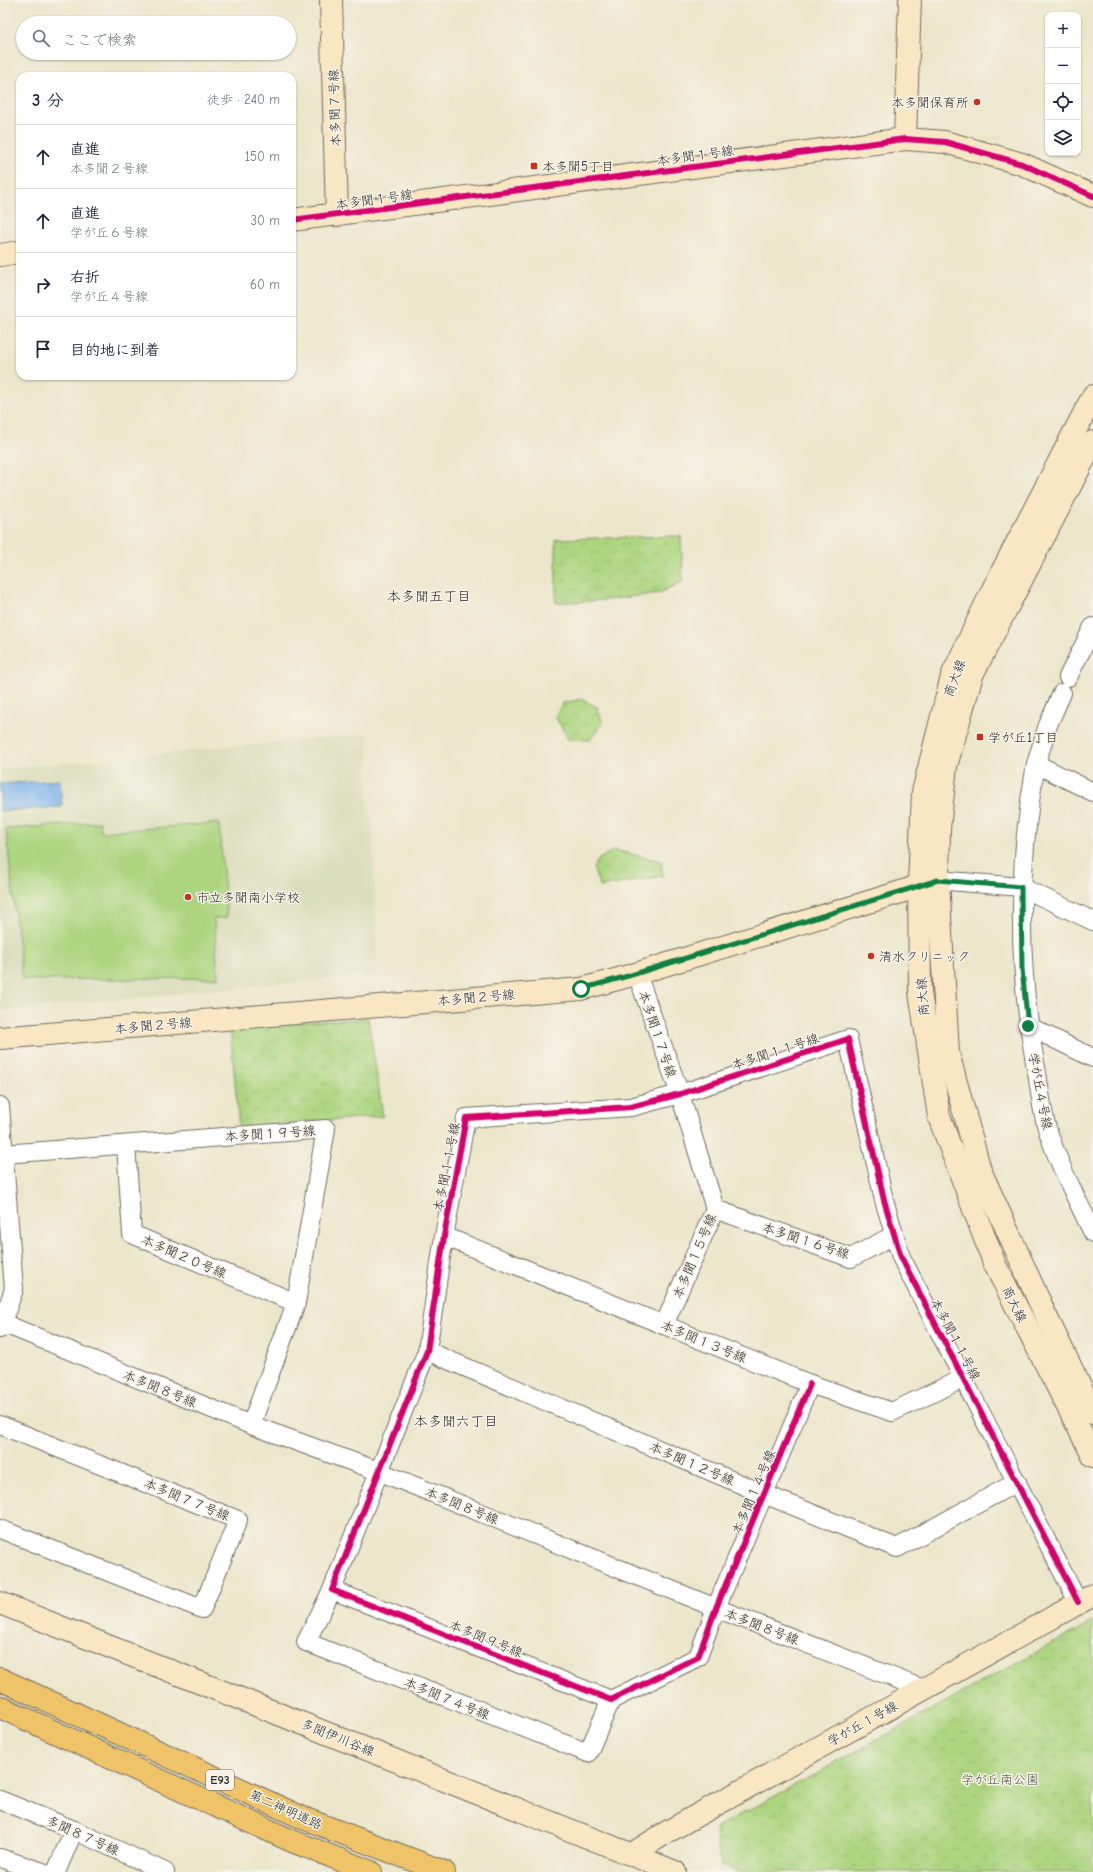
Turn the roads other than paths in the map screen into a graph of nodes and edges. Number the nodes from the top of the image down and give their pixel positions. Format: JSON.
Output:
{"nodes":[{"id":1,"x":331,"y":0,"type":"edge"},
{"id":2,"x":910,"y":0,"type":"edge"},
{"id":3,"x":905,"y":138,"type":"junction"},
{"id":4,"x":1093,"y":196,"type":"edge"},
{"id":5,"x":337,"y":215,"type":"junction"},
{"id":6,"x":296,"y":220,"type":"edge"},
{"id":7,"x":16,"y":253,"type":"edge"},
{"id":8,"x":0,"y":255,"type":"edge"},
{"id":9,"x":1093,"y":396,"type":"edge"},
{"id":10,"x":1093,"y":442,"type":"edge"},
{"id":11,"x":1093,"y":627,"type":"edge"},
{"id":12,"x":1036,"y":764,"type":"junction"},
{"id":13,"x":1093,"y":792,"type":"edge"},
{"id":14,"x":928,"y":883,"type":"junction"},
{"id":15,"x":1021,"y":887,"type":"junction"},
{"id":16,"x":1093,"y":921,"type":"edge"},
{"id":17,"x":637,"y":974,"type":"junction"},
{"id":18,"x":1028,"y":1026,"type":"junction"},
{"id":19,"x":0,"y":1038,"type":"edge"},
{"id":20,"x":1093,"y":1058,"type":"edge"},
{"id":21,"x":680,"y":1094,"type":"junction"},
{"id":22,"x":0,"y":1106,"type":"edge"},
{"id":23,"x":126,"y":1145,"type":"junction"},
{"id":24,"x":4,"y":1154,"type":"junction"},
{"id":25,"x":715,"y":1209,"type":"junction"},
{"id":26,"x":1093,"y":1233,"type":"edge"},
{"id":27,"x":894,"y":1235,"type":"junction"},
{"id":28,"x":444,"y":1236,"type":"junction"},
{"id":29,"x":296,"y":1303,"type":"junction"},
{"id":30,"x":1,"y":1325,"type":"edge"},
{"id":31,"x":664,"y":1325,"type":"junction"},
{"id":32,"x":428,"y":1351,"type":"junction"},
{"id":33,"x":964,"y":1378,"type":"junction"},
{"id":34,"x":810,"y":1384,"type":"junction"},
{"id":35,"x":1093,"y":1413,"type":"edge"},
{"id":36,"x":0,"y":1425,"type":"edge"},
{"id":37,"x":251,"y":1425,"type":"junction"},
{"id":38,"x":1093,"y":1456,"type":"edge"},
{"id":39,"x":378,"y":1471,"type":"junction"},
{"id":40,"x":1017,"y":1482,"type":"junction"},
{"id":41,"x":764,"y":1494,"type":"junction"},
{"id":42,"x":0,"y":1528,"type":"edge"},
{"id":43,"x":332,"y":1590,"type":"junction"},
{"id":44,"x":1086,"y":1598,"type":"edge"},
{"id":45,"x":0,"y":1603,"type":"edge"},
{"id":46,"x":716,"y":1608,"type":"junction"},
{"id":47,"x":0,"y":1679,"type":"edge"},
{"id":48,"x":923,"y":1689,"type":"junction"},
{"id":49,"x":612,"y":1700,"type":"junction"},
{"id":50,"x":0,"y":1706,"type":"edge"},
{"id":51,"x":0,"y":1800,"type":"edge"},
{"id":52,"x":74,"y":1830,"type":"junction"},
{"id":53,"x":632,"y":1854,"type":"junction"},
{"id":54,"x":0,"y":1858,"type":"edge"},
{"id":55,"x":43,"y":1872,"type":"edge"},
{"id":56,"x":56,"y":1872,"type":"edge"},
{"id":57,"x":165,"y":1872,"type":"edge"},
{"id":58,"x":371,"y":1872,"type":"edge"},
{"id":59,"x":444,"y":1872,"type":"edge"},
{"id":60,"x":675,"y":1872,"type":"edge"}],
"edges":[{"from":1,"to":5,"type":"street","name":"本多聞７号線"},
{"from":2,"to":3,"type":"street"},
{"from":3,"to":4,"type":"street","name":"本多聞１号線"},
{"from":3,"to":5,"type":"street","name":"本多聞１号線"},
{"from":5,"to":6,"type":"street","name":"本多聞１号線"},
{"from":7,"to":8,"type":"street"},
{"from":9,"to":14,"type":"street","name":"商大線"},
{"from":10,"to":14,"type":"street","name":"商大線"},
{"from":11,"to":12,"type":"street","name":"学が丘４号線"},
{"from":12,"to":13,"type":"street"},
{"from":12,"to":15,"type":"street","name":"学が丘４号線"},
{"from":14,"to":15,"type":"street"},
{"from":14,"to":17,"type":"street","name":"本多聞２号線"},
{"from":14,"to":35,"type":"street","name":"商大線"},
{"from":14,"to":38,"type":"street","name":"商大線"},
{"from":15,"to":16,"type":"street"},
{"from":15,"to":18,"type":"street","name":"学が丘４号線"},
{"from":17,"to":19,"type":"street","name":"本多聞２号線"},
{"from":17,"to":21,"type":"street","name":"本多聞１７号線"},
{"from":18,"to":20,"type":"street"},
{"from":18,"to":26,"type":"street","name":"学が丘４号線"},
{"from":21,"to":25,"type":"street","name":"本多聞１５号線"},
{"from":21,"to":27,"type":"street","name":"本多聞１１号線"},
{"from":21,"to":28,"type":"street","name":"本多聞１１号線"},
{"from":22,"to":24,"type":"street"},
{"from":23,"to":24,"type":"street","name":"本多聞１９号線"},
{"from":23,"to":29,"type":"street","name":"本多聞２０号線"},
{"from":23,"to":29,"type":"street","name":"本多聞１９号線"},
{"from":24,"to":30,"type":"street"},
{"from":25,"to":27,"type":"street","name":"本多聞１６号線"},
{"from":25,"to":31,"type":"street","name":"本多聞１５号線"},
{"from":27,"to":33,"type":"street","name":"本多聞１１号線"},
{"from":28,"to":31,"type":"street","name":"本多聞１３号線"},
{"from":28,"to":32,"type":"street","name":"本多聞１１号線"},
{"from":29,"to":37,"type":"street","name":"本多聞１９号線"},
{"from":30,"to":37,"type":"street","name":"本多聞８号線"},
{"from":31,"to":34,"type":"street","name":"本多聞１３号線"},
{"from":32,"to":39,"type":"street","name":"本多聞１１号線"},
{"from":32,"to":41,"type":"street","name":"本多聞１２号線"},
{"from":33,"to":34,"type":"street","name":"本多聞１３号線"},
{"from":33,"to":40,"type":"street","name":"本多聞１１号線"},
{"from":34,"to":41,"type":"street","name":"本多聞１４号線"},
{"from":36,"to":42,"type":"street","name":"本多聞７７号線"},
{"from":37,"to":39,"type":"street","name":"本多聞８号線"},
{"from":39,"to":43,"type":"street"},
{"from":39,"to":46,"type":"street","name":"本多聞８号線"},
{"from":40,"to":41,"type":"street","name":"本多聞１２号線"},
{"from":40,"to":44,"type":"street","name":"本多聞１１号線"},
{"from":41,"to":46,"type":"street","name":"本多聞１４号線"},
{"from":43,"to":49,"type":"street","name":"本多聞９号線"},
{"from":43,"to":49,"type":"street","name":"本多聞７４号線"},
{"from":44,"to":48,"type":"street","name":"学が丘１号線"},
{"from":45,"to":53,"type":"street","name":"多聞伊川谷線"},
{"from":46,"to":48,"type":"street","name":"本多聞８号線"},
{"from":46,"to":49,"type":"street"},
{"from":47,"to":59,"type":"highway","name":"第二神明道路","number":"E93"},
{"from":48,"to":53,"type":"street","name":"学が丘１号線"},
{"from":50,"to":58,"type":"highway","name":"第二神明道路","number":"E93"},
{"from":51,"to":52,"type":"street","name":"多聞８７号線"},
{"from":52,"to":56,"type":"street"},
{"from":52,"to":57,"type":"street","name":"多聞８７号線"},
{"from":53,"to":60,"type":"street","name":"多聞伊川谷線"},
{"from":54,"to":55,"type":"street"}]}
